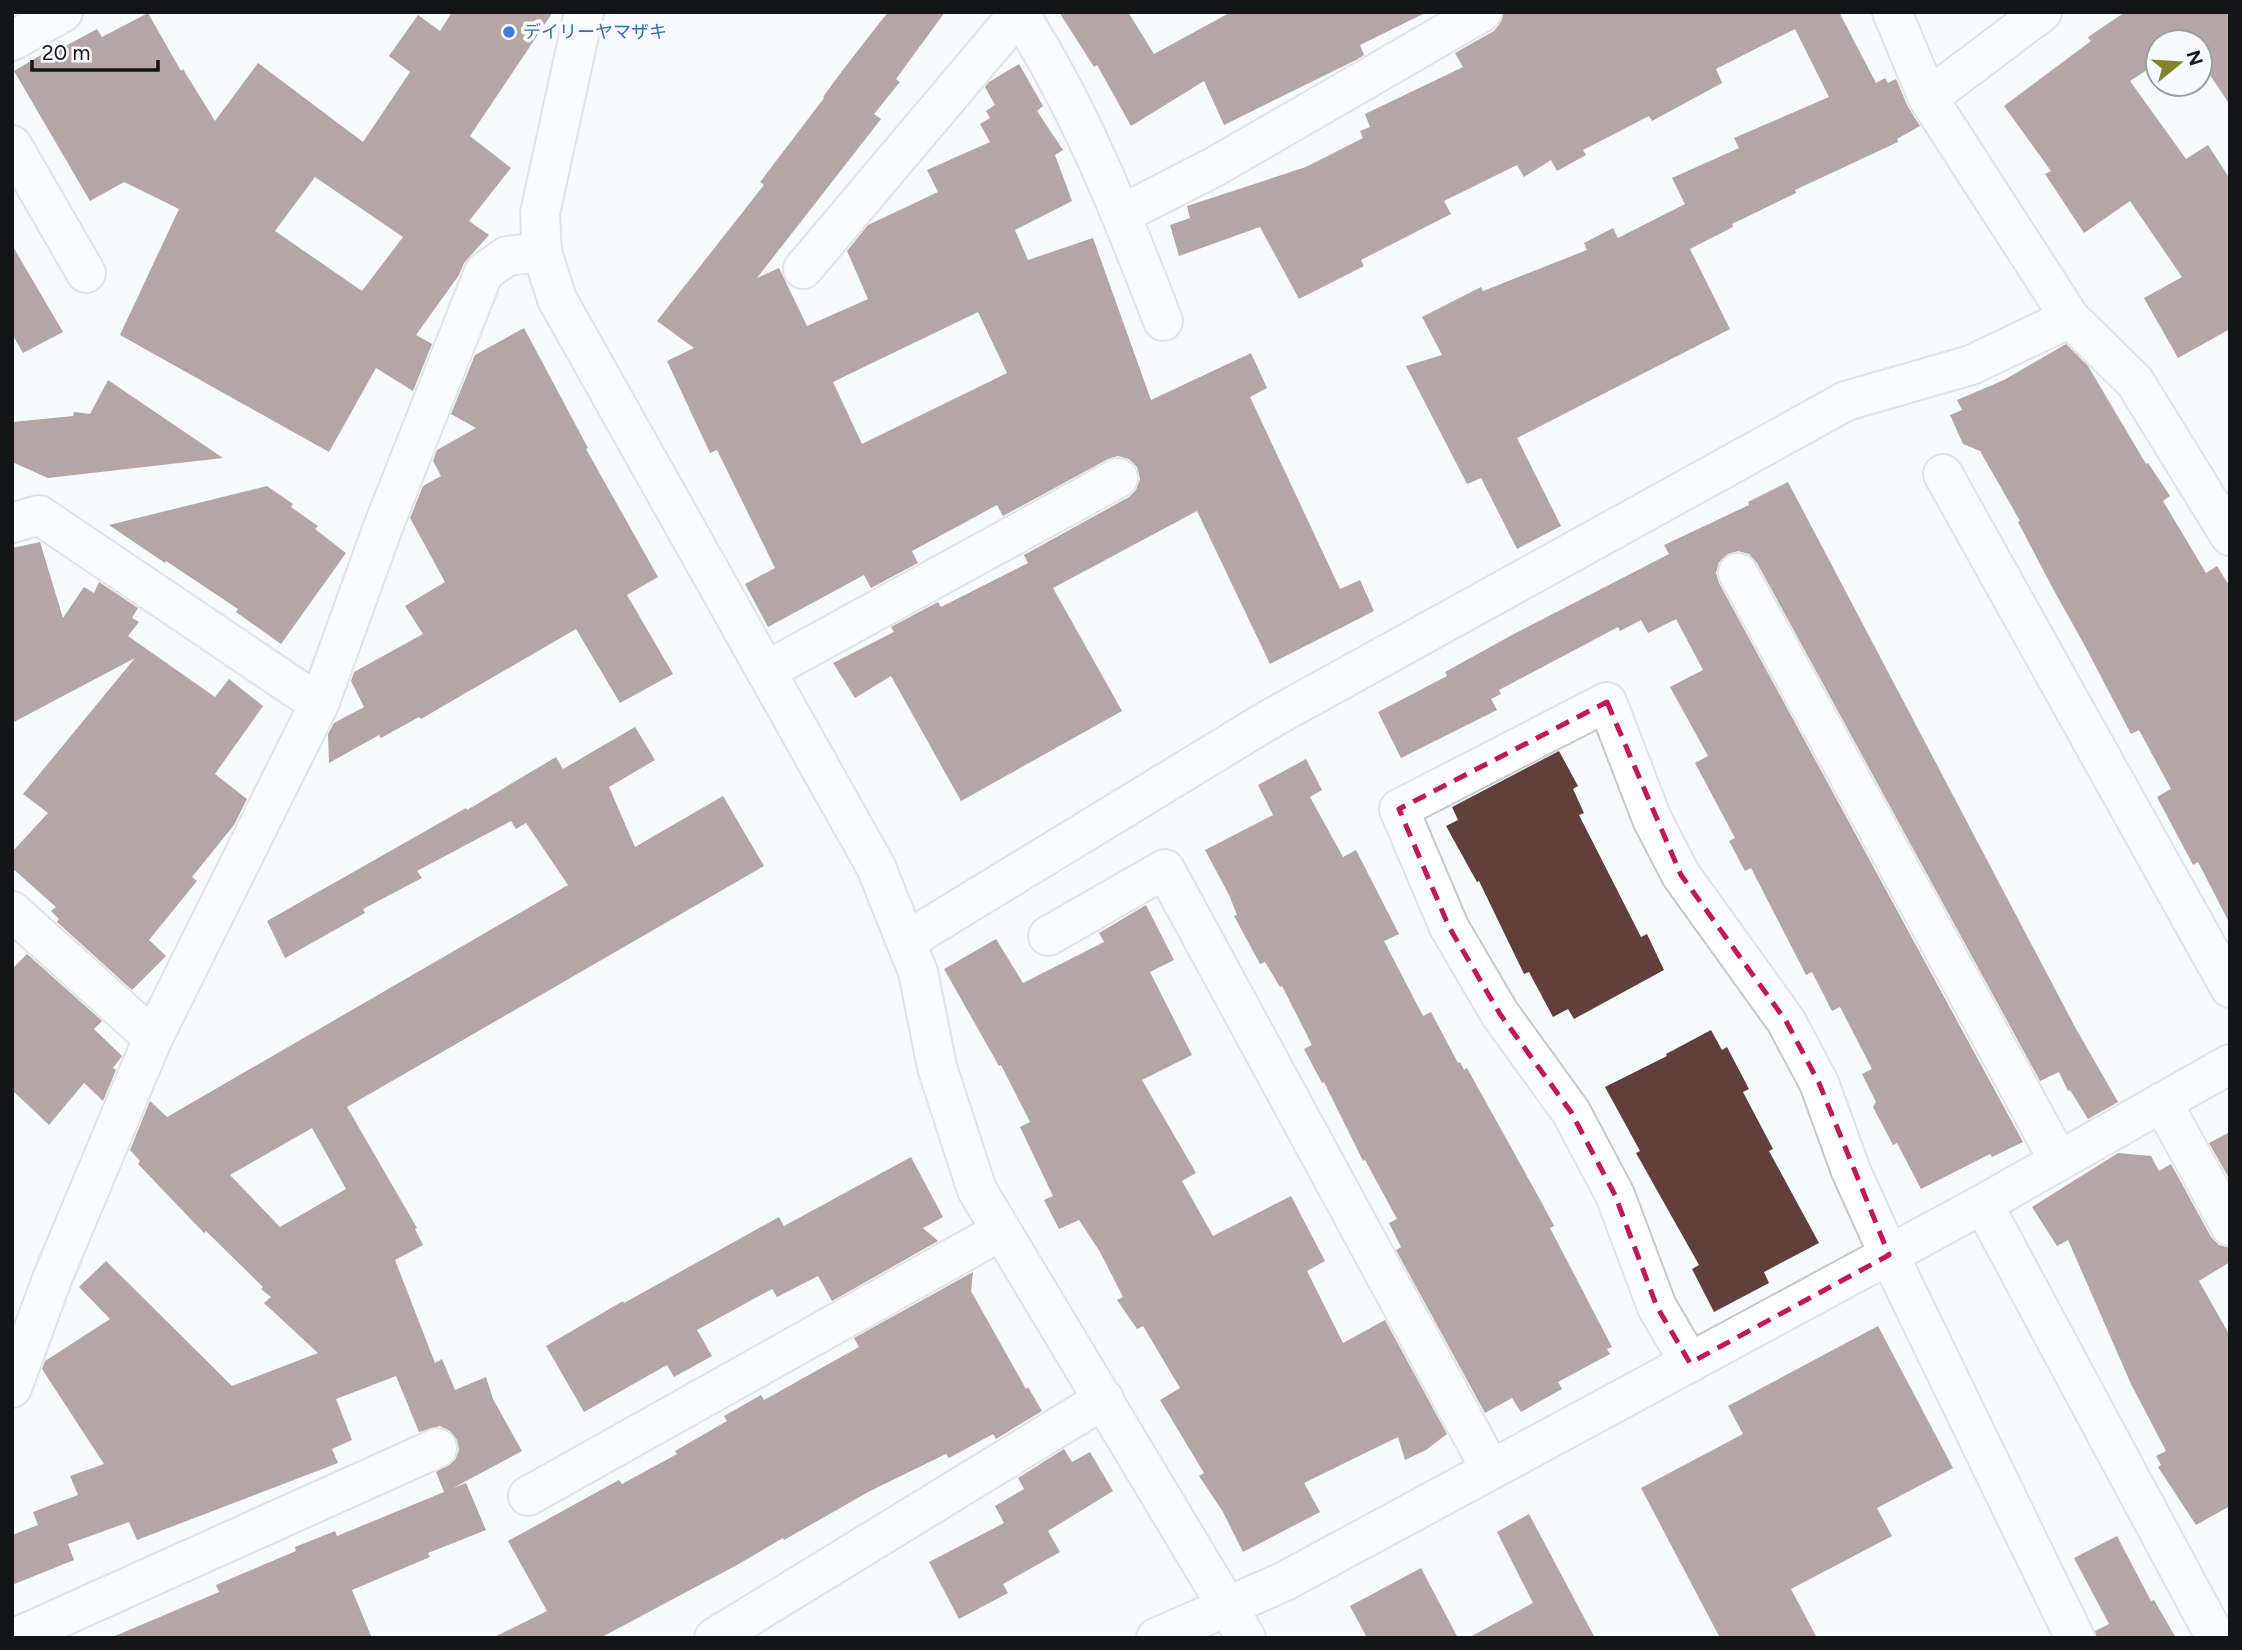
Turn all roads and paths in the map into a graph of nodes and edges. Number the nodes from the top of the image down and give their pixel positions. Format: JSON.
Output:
{"nodes":[{"id":1,"x":63,"y":12,"type":"edge"},
{"id":2,"x":1482,"y":12,"type":"edge"},
{"id":3,"x":1892,"y":12,"type":"edge"},
{"id":4,"x":2042,"y":12,"type":"edge"},
{"id":5,"x":582,"y":13,"type":"edge"},
{"id":6,"x":1019,"y":13,"type":"edge"},
{"id":7,"x":12,"y":41,"type":"edge"},
{"id":8,"x":1928,"y":98,"type":"junction"},
{"id":9,"x":12,"y":145,"type":"edge"},
{"id":10,"x":1122,"y":214,"type":"junction"},
{"id":11,"x":542,"y":252,"type":"junction"},
{"id":12,"x":803,"y":269,"type":"dead end"},
{"id":13,"x":86,"y":273,"type":"dead end"},
{"id":14,"x":2070,"y":318,"type":"junction"},
{"id":15,"x":1163,"y":321,"type":"dead end"},
{"id":16,"x":1943,"y":474,"type":"dead end"},
{"id":17,"x":1118,"y":478,"type":"dead end"},
{"id":18,"x":12,"y":523,"type":"edge"},
{"id":19,"x":2230,"y":536,"type":"edge"},
{"id":20,"x":1738,"y":573,"type":"dead end"},
{"id":21,"x":766,"y":671,"type":"junction"},
{"id":22,"x":319,"y":704,"type":"junction"},
{"id":23,"x":12,"y":911,"type":"edge"},
{"id":24,"x":1048,"y":936,"type":"dead end"},
{"id":25,"x":906,"y":941,"type":"junction"},
{"id":26,"x":2230,"y":988,"type":"edge"},
{"id":27,"x":153,"y":1038,"type":"junction"},
{"id":28,"x":2230,"y":1065,"type":"edge"},
{"id":29,"x":2162,"y":1102,"type":"junction"},
{"id":30,"x":2059,"y":1161,"type":"junction"},
{"id":31,"x":1983,"y":1204,"type":"junction"},
{"id":32,"x":2230,"y":1226,"type":"edge"},
{"id":33,"x":1001,"y":1231,"type":"junction"},
{"id":34,"x":1889,"y":1255,"type":"junction"},
{"id":35,"x":1690,"y":1363,"type":"junction"},
{"id":36,"x":12,"y":1388,"type":"edge"},
{"id":37,"x":1104,"y":1399,"type":"junction"},
{"id":38,"x":437,"y":1448,"type":"dead end"},
{"id":39,"x":1491,"y":1470,"type":"junction"},
{"id":40,"x":528,"y":1496,"type":"dead end"},
{"id":41,"x":1237,"y":1622,"type":"edge"},
{"id":42,"x":15,"y":1638,"type":"edge"},
{"id":43,"x":714,"y":1638,"type":"edge"},
{"id":44,"x":1156,"y":1638,"type":"edge"},
{"id":45,"x":2075,"y":1638,"type":"edge"},
{"id":46,"x":2216,"y":1638,"type":"edge"}],
"edges":[{"from":1,"to":7,"type":"street"},
{"from":2,"to":10,"type":"street"},
{"from":3,"to":8,"type":"street"},
{"from":4,"to":8,"type":"street"},
{"from":5,"to":11,"type":"street"},
{"from":6,"to":10,"type":"street"},
{"from":6,"to":12,"type":"street"},
{"from":8,"to":14,"type":"street"},
{"from":9,"to":13,"type":"street"},
{"from":10,"to":15,"type":"street"},
{"from":11,"to":21,"type":"street"},
{"from":11,"to":22,"type":"street"},
{"from":14,"to":19,"type":"street"},
{"from":14,"to":25,"type":"street"},
{"from":16,"to":26,"type":"street"},
{"from":17,"to":21,"type":"street"},
{"from":18,"to":22,"type":"street"},
{"from":20,"to":30,"type":"street"},
{"from":21,"to":25,"type":"street"},
{"from":22,"to":27,"type":"street"},
{"from":23,"to":27,"type":"street"},
{"from":24,"to":39,"type":"street"},
{"from":25,"to":33,"type":"street"},
{"from":27,"to":36,"type":"street"},
{"from":28,"to":29,"type":"street"},
{"from":29,"to":30,"type":"street"},
{"from":29,"to":32,"type":"street"},
{"from":30,"to":31,"type":"street"},
{"from":31,"to":34,"type":"street"},
{"from":31,"to":46,"type":"street"},
{"from":33,"to":37,"type":"street"},
{"from":33,"to":40,"type":"street"},
{"from":34,"to":35,"type":"street"},
{"from":34,"to":35,"type":"street"},
{"from":34,"to":45,"type":"street"},
{"from":35,"to":39,"type":"street"},
{"from":37,"to":41,"type":"street"},
{"from":37,"to":43,"type":"street"},
{"from":38,"to":42,"type":"street"},
{"from":39,"to":41,"type":"street"},
{"from":41,"to":44,"type":"street"}]}
